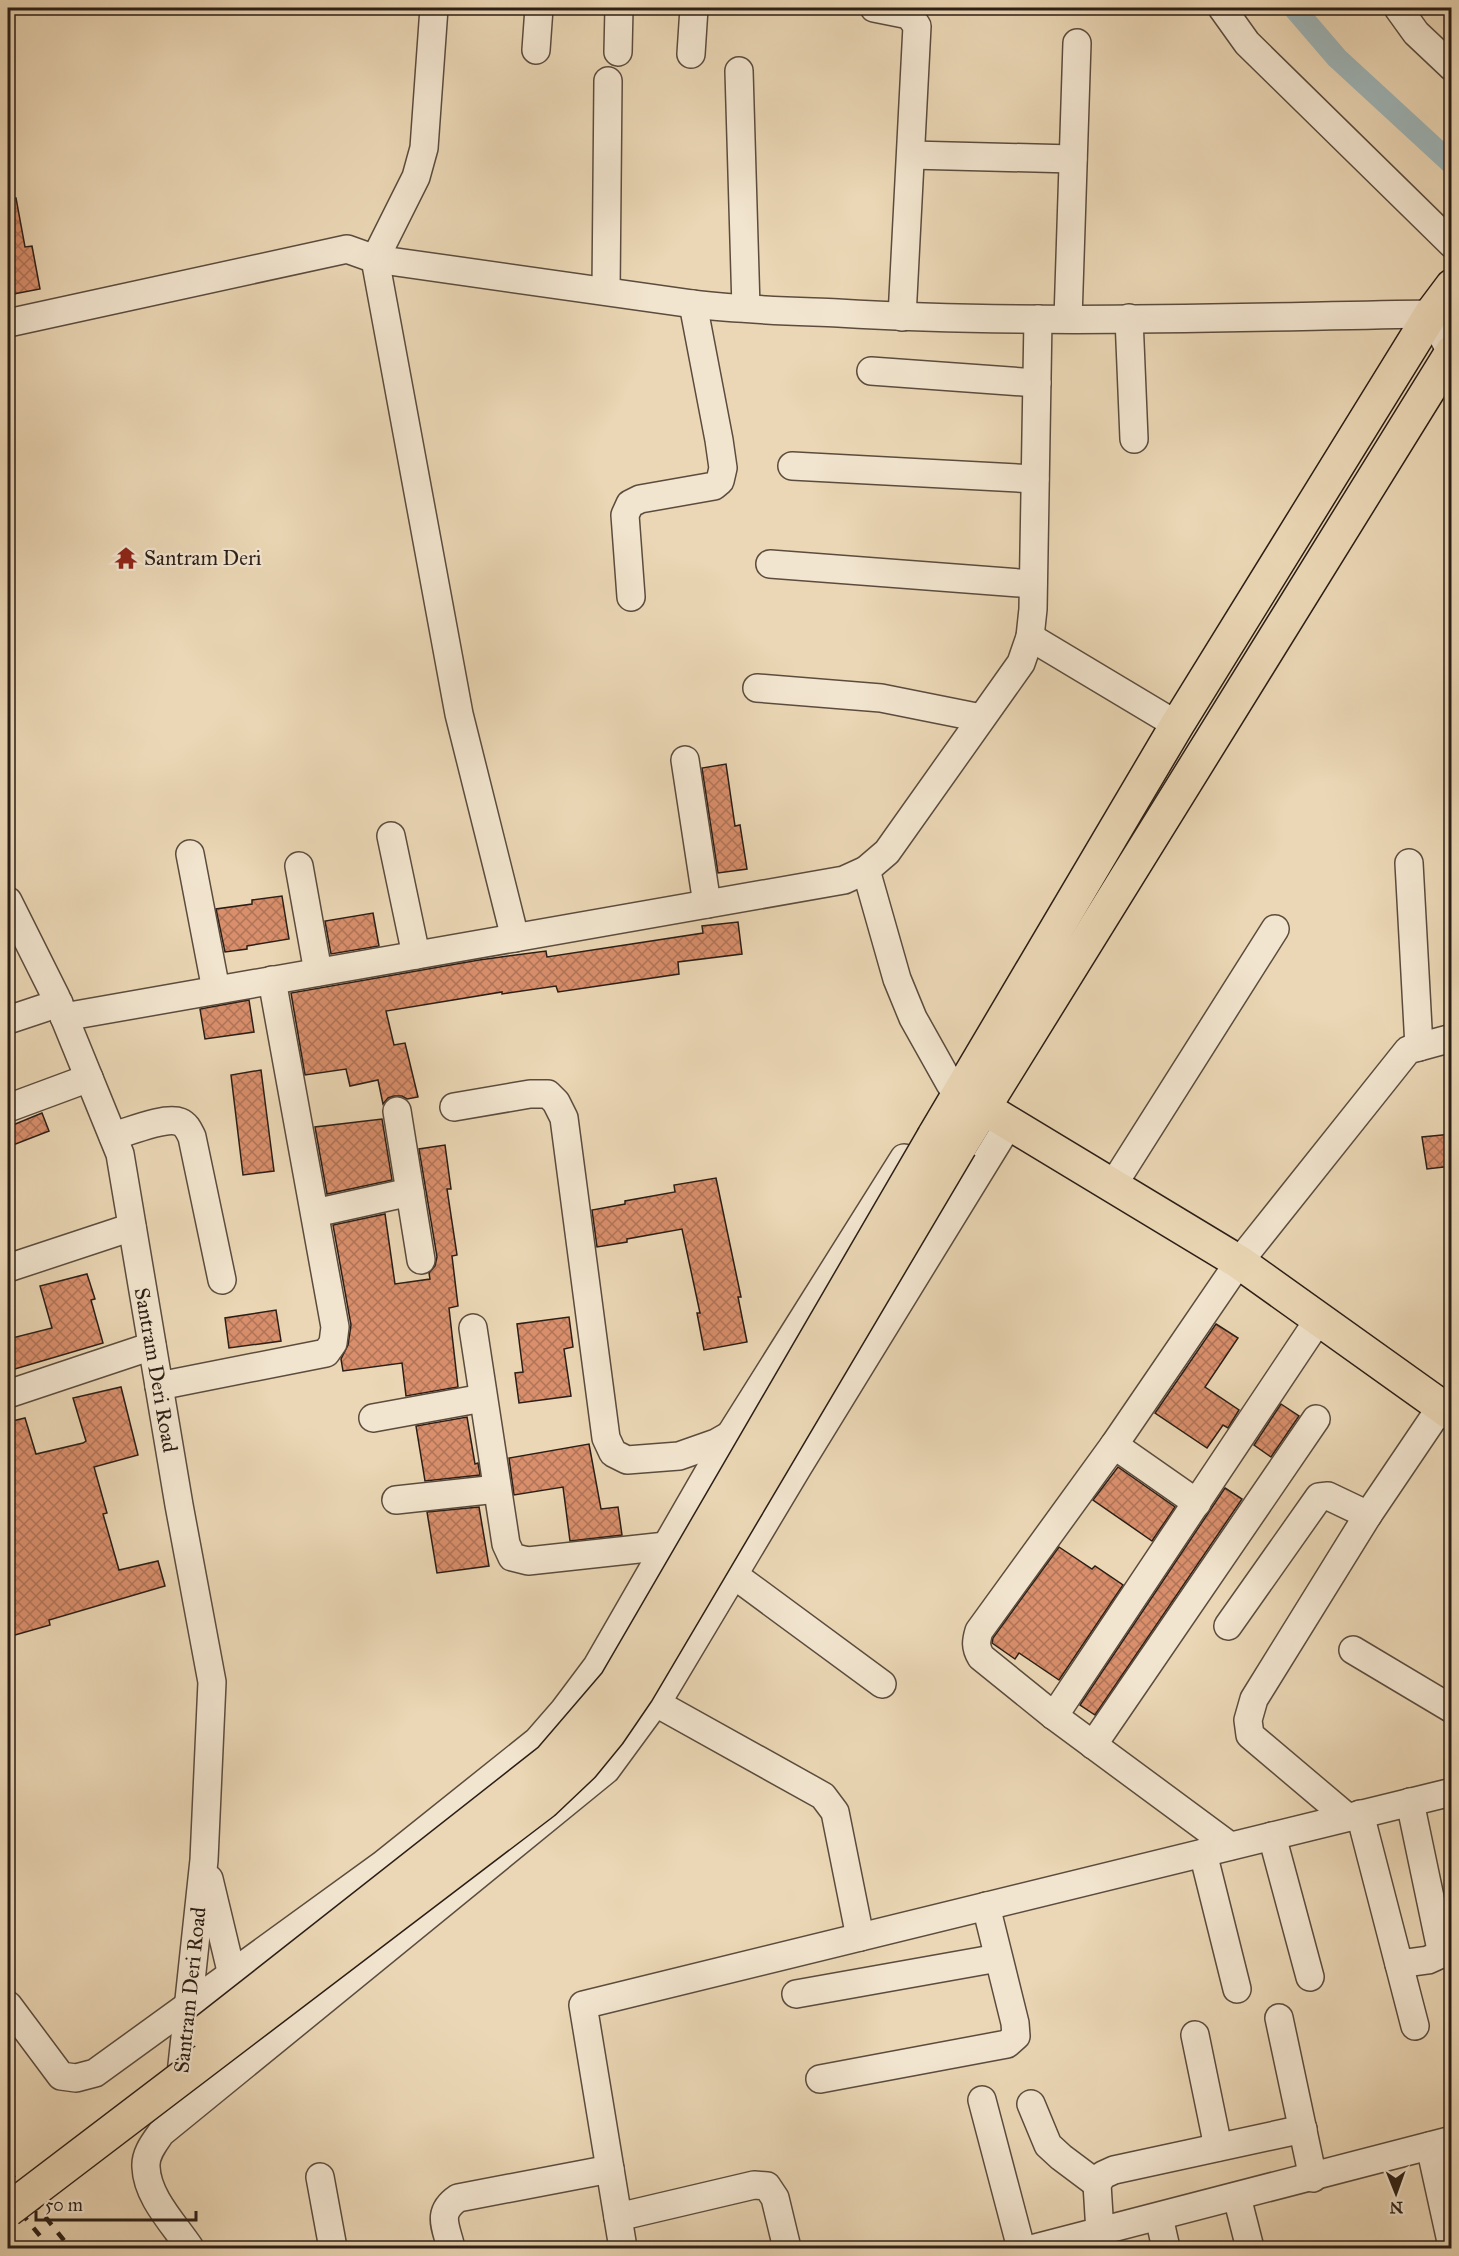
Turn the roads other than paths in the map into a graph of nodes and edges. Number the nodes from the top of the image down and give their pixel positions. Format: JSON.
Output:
{"nodes":[{"id":1,"x":434,"y":8,"type":"edge"},
{"id":2,"x":539,"y":8,"type":"edge"},
{"id":3,"x":620,"y":8,"type":"edge"},
{"id":4,"x":694,"y":8,"type":"edge"},
{"id":5,"x":874,"y":8,"type":"edge"},
{"id":6,"x":1222,"y":8,"type":"edge"},
{"id":7,"x":1398,"y":8,"type":"edge"},
{"id":8,"x":1077,"y":43,"type":"dead end"},
{"id":9,"x":536,"y":50,"type":"dead end"},
{"id":10,"x":618,"y":52,"type":"dead end"},
{"id":11,"x":691,"y":54,"type":"dead end"},
{"id":12,"x":1452,"y":67,"type":"edge"},
{"id":13,"x":739,"y":71,"type":"dead end"},
{"id":14,"x":608,"y":81,"type":"dead end"},
{"id":15,"x":911,"y":155,"type":"junction"},
{"id":16,"x":1073,"y":159,"type":"junction"},
{"id":17,"x":1452,"y":244,"type":"edge"},
{"id":18,"x":375,"y":259,"type":"junction"},
{"id":19,"x":1452,"y":286,"type":"edge"},
{"id":20,"x":606,"y":291,"type":"junction"},
{"id":21,"x":693,"y":304,"type":"junction"},
{"id":22,"x":746,"y":308,"type":"junction"},
{"id":23,"x":1431,"y":314,"type":"junction"},
{"id":24,"x":902,"y":317,"type":"junction"},
{"id":25,"x":1130,"y":318,"type":"junction"},
{"id":26,"x":1038,"y":319,"type":"junction"},
{"id":27,"x":1068,"y":319,"type":"junction"},
{"id":28,"x":8,"y":323,"type":"edge"},
{"id":29,"x":1451,"y":353,"type":"edge"},
{"id":30,"x":871,"y":371,"type":"dead end"},
{"id":31,"x":1037,"y":383,"type":"junction"},
{"id":32,"x":1134,"y":439,"type":"dead end"},
{"id":33,"x":792,"y":466,"type":"dead end"},
{"id":34,"x":1035,"y":479,"type":"junction"},
{"id":35,"x":770,"y":564,"type":"dead end"},
{"id":36,"x":1033,"y":584,"type":"junction"},
{"id":37,"x":631,"y":597,"type":"dead end"},
{"id":38,"x":1030,"y":637,"type":"junction"},
{"id":39,"x":757,"y":688,"type":"dead end"},
{"id":40,"x":981,"y":718,"type":"junction"},
{"id":41,"x":1177,"y":725,"type":"junction"},
{"id":42,"x":685,"y":760,"type":"dead end"},
{"id":43,"x":391,"y":836,"type":"dead end"},
{"id":44,"x":190,"y":854,"type":"dead end"},
{"id":45,"x":1409,"y":863,"type":"dead end"},
{"id":46,"x":299,"y":866,"type":"dead end"},
{"id":47,"x":866,"y":870,"type":"junction"},
{"id":48,"x":8,"y":901,"type":"edge"},
{"id":49,"x":707,"y":903,"type":"junction"},
{"id":50,"x":1275,"y":929,"type":"dead end"},
{"id":51,"x":515,"y":938,"type":"junction"},
{"id":52,"x":416,"y":955,"type":"junction"},
{"id":53,"x":318,"y":972,"type":"junction"},
{"id":54,"x":272,"y":980,"type":"junction"},
{"id":55,"x":216,"y":990,"type":"junction"},
{"id":56,"x":62,"y":1010,"type":"junction"},
{"id":57,"x":8,"y":1020,"type":"edge"},
{"id":58,"x":1452,"y":1038,"type":"edge"},
{"id":59,"x":1419,"y":1047,"type":"junction"},
{"id":60,"x":89,"y":1078,"type":"junction"},
{"id":61,"x":976,"y":1102,"type":"junction"},
{"id":62,"x":454,"y":1107,"type":"dead end"},
{"id":63,"x":8,"y":1108,"type":"edge"},
{"id":64,"x":397,"y":1111,"type":"dead end"},
{"id":65,"x":113,"y":1136,"type":"junction"},
{"id":66,"x":947,"y":1141,"type":"junction"},
{"id":67,"x":1113,"y":1185,"type":"junction"},
{"id":68,"x":410,"y":1192,"type":"junction"},
{"id":69,"x":315,"y":1213,"type":"junction"},
{"id":70,"x":132,"y":1227,"type":"junction"},
{"id":71,"x":421,"y":1260,"type":"dead end"},
{"id":72,"x":1239,"y":1262,"type":"junction"},
{"id":73,"x":8,"y":1268,"type":"edge"},
{"id":74,"x":222,"y":1280,"type":"dead end"},
{"id":75,"x":1319,"y":1319,"type":"junction"},
{"id":76,"x":473,"y":1329,"type":"dead end"},
{"id":77,"x":152,"y":1346,"type":"junction"},
{"id":78,"x":159,"y":1386,"type":"junction"},
{"id":79,"x":8,"y":1394,"type":"edge"},
{"id":80,"x":483,"y":1398,"type":"junction"},
{"id":81,"x":1446,"y":1410,"type":"edge"},
{"id":82,"x":373,"y":1418,"type":"dead end"},
{"id":83,"x":1316,"y":1419,"type":"dead end"},
{"id":84,"x":730,"y":1435,"type":"junction"},
{"id":85,"x":1114,"y":1445,"type":"junction"},
{"id":86,"x":497,"y":1489,"type":"junction"},
{"id":87,"x":396,"y":1500,"type":"dead end"},
{"id":88,"x":1197,"y":1503,"type":"junction"},
{"id":89,"x":1368,"y":1515,"type":"junction"},
{"id":90,"x":666,"y":1546,"type":"junction"},
{"id":91,"x":734,"y":1575,"type":"junction"},
{"id":92,"x":1228,"y":1626,"type":"dead end"},
{"id":93,"x":1353,"y":1650,"type":"dead end"},
{"id":94,"x":882,"y":1684,"type":"dead end"},
{"id":95,"x":656,"y":1703,"type":"junction"},
{"id":96,"x":1452,"y":1709,"type":"edge"},
{"id":97,"x":1054,"y":1716,"type":"junction"},
{"id":98,"x":1093,"y":1745,"type":"junction"},
{"id":99,"x":1452,"y":1792,"type":"edge"},
{"id":100,"x":1410,"y":1802,"type":"junction"},
{"id":101,"x":1354,"y":1816,"type":"junction"},
{"id":102,"x":1272,"y":1836,"type":"junction"},
{"id":103,"x":1230,"y":1846,"type":"junction"},
{"id":104,"x":1203,"y":1853,"type":"junction"},
{"id":105,"x":204,"y":1860,"type":"junction"},
{"id":106,"x":986,"y":1906,"type":"junction"},
{"id":107,"x":860,"y":1937,"type":"junction"},
{"id":108,"x":998,"y":1958,"type":"junction"},
{"id":109,"x":1399,"y":1965,"type":"junction"},
{"id":110,"x":232,"y":1975,"type":"junction"},
{"id":111,"x":1310,"y":1977,"type":"dead end"},
{"id":112,"x":1237,"y":1989,"type":"dead end"},
{"id":113,"x":796,"y":1994,"type":"dead end"},
{"id":114,"x":190,"y":2003,"type":"junction"},
{"id":115,"x":8,"y":2005,"type":"edge"},
{"id":116,"x":1279,"y":2018,"type":"dead end"},
{"id":117,"x":1415,"y":2026,"type":"dead end"},
{"id":118,"x":1195,"y":2035,"type":"dead end"},
{"id":119,"x":820,"y":2079,"type":"dead end"},
{"id":120,"x":982,"y":2100,"type":"dead end"},
{"id":121,"x":1031,"y":2104,"type":"dead end"},
{"id":122,"x":176,"y":2120,"type":"junction"},
{"id":123,"x":1303,"y":2129,"type":"junction"},
{"id":124,"x":1441,"y":2143,"type":"edge"},
{"id":125,"x":1218,"y":2147,"type":"junction"},
{"id":126,"x":610,"y":2169,"type":"junction"},
{"id":127,"x":320,"y":2177,"type":"dead end"},
{"id":128,"x":1313,"y":2178,"type":"junction"},
{"id":129,"x":8,"y":2184,"type":"edge"},
{"id":130,"x":1097,"y":2184,"type":"junction"},
{"id":131,"x":1238,"y":2197,"type":"junction"},
{"id":132,"x":8,"y":2210,"type":"edge"},
{"id":133,"x":618,"y":2217,"type":"junction"},
{"id":134,"x":1159,"y":2217,"type":"junction"},
{"id":135,"x":1100,"y":2232,"type":"junction"},
{"id":136,"x":1452,"y":2246,"type":"edge"},
{"id":137,"x":190,"y":2248,"type":"edge"},
{"id":138,"x":333,"y":2248,"type":"edge"},
{"id":139,"x":451,"y":2248,"type":"edge"},
{"id":140,"x":623,"y":2248,"type":"edge"},
{"id":141,"x":787,"y":2248,"type":"edge"},
{"id":142,"x":1021,"y":2248,"type":"edge"},
{"id":143,"x":1035,"y":2248,"type":"edge"},
{"id":144,"x":1166,"y":2248,"type":"edge"},
{"id":145,"x":1250,"y":2248,"type":"edge"}],
"edges":[{"from":1,"to":18,"type":"street"},
{"from":2,"to":9,"type":"street"},
{"from":3,"to":10,"type":"street"},
{"from":4,"to":11,"type":"street"},
{"from":5,"to":15,"type":"street"},
{"from":6,"to":17,"type":"street"},
{"from":7,"to":12,"type":"street"},
{"from":8,"to":16,"type":"street"},
{"from":13,"to":22,"type":"street"},
{"from":14,"to":20,"type":"street"},
{"from":15,"to":16,"type":"street"},
{"from":15,"to":24,"type":"street"},
{"from":16,"to":27,"type":"street"},
{"from":18,"to":20,"type":"street"},
{"from":18,"to":28,"type":"street"},
{"from":18,"to":51,"type":"street"},
{"from":19,"to":23,"type":"main road"},
{"from":20,"to":21,"type":"street"},
{"from":21,"to":22,"type":"street"},
{"from":21,"to":37,"type":"street"},
{"from":22,"to":24,"type":"street"},
{"from":23,"to":25,"type":"street"},
{"from":23,"to":29,"type":"street"},
{"from":23,"to":41,"type":"main road"},
{"from":24,"to":26,"type":"street"},
{"from":25,"to":27,"type":"street"},
{"from":25,"to":32,"type":"street"},
{"from":26,"to":27,"type":"street"},
{"from":26,"to":31,"type":"street"},
{"from":29,"to":61,"type":"main road"},
{"from":30,"to":31,"type":"street"},
{"from":31,"to":34,"type":"street"},
{"from":33,"to":34,"type":"street"},
{"from":34,"to":36,"type":"street"},
{"from":35,"to":36,"type":"street"},
{"from":36,"to":38,"type":"street"},
{"from":38,"to":40,"type":"street"},
{"from":38,"to":41,"type":"street"},
{"from":39,"to":40,"type":"street"},
{"from":40,"to":47,"type":"street"},
{"from":41,"to":61,"type":"main road"},
{"from":42,"to":49,"type":"street"},
{"from":43,"to":52,"type":"street"},
{"from":44,"to":55,"type":"street"},
{"from":45,"to":59,"type":"street"},
{"from":46,"to":53,"type":"street"},
{"from":47,"to":49,"type":"street"},
{"from":47,"to":61,"type":"street"},
{"from":48,"to":56,"type":"street","name":"Santram Deri Road"},
{"from":49,"to":51,"type":"street"},
{"from":50,"to":67,"type":"street"},
{"from":51,"to":52,"type":"street"},
{"from":52,"to":53,"type":"street"},
{"from":53,"to":54,"type":"street"},
{"from":54,"to":55,"type":"street"},
{"from":54,"to":69,"type":"street"},
{"from":55,"to":56,"type":"street"},
{"from":56,"to":57,"type":"street"},
{"from":56,"to":60,"type":"street","name":"Santram Deri Road"},
{"from":58,"to":59,"type":"street"},
{"from":59,"to":72,"type":"street"},
{"from":60,"to":63,"type":"street"},
{"from":60,"to":65,"type":"street","name":"Santram Deri Road"},
{"from":61,"to":66,"type":"main road"},
{"from":61,"to":67,"type":"main road"},
{"from":61,"to":84,"type":"street"},
{"from":61,"to":91,"type":"street"},
{"from":62,"to":84,"type":"street"},
{"from":64,"to":68,"type":"street"},
{"from":65,"to":70,"type":"street","name":"Santram Deri Road"},
{"from":65,"to":74,"type":"street"},
{"from":66,"to":129,"type":"main road","bridge":true},
{"from":66,"to":132,"type":"main road","bridge":true},
{"from":67,"to":72,"type":"main road"},
{"from":68,"to":69,"type":"street"},
{"from":68,"to":71,"type":"street"},
{"from":69,"to":78,"type":"street"},
{"from":70,"to":73,"type":"street"},
{"from":70,"to":77,"type":"street","name":"Santram Deri Road"},
{"from":72,"to":75,"type":"main road"},
{"from":72,"to":85,"type":"street"},
{"from":75,"to":81,"type":"main road"},
{"from":75,"to":88,"type":"street"},
{"from":76,"to":80,"type":"street"},
{"from":77,"to":78,"type":"street","name":"Santram Deri Road"},
{"from":77,"to":79,"type":"street"},
{"from":78,"to":105,"type":"street","name":"Santram Deri Road"},
{"from":80,"to":82,"type":"street"},
{"from":80,"to":86,"type":"street"},
{"from":81,"to":89,"type":"street"},
{"from":83,"to":98,"type":"street"},
{"from":84,"to":90,"type":"street"},
{"from":85,"to":88,"type":"street"},
{"from":85,"to":97,"type":"street"},
{"from":86,"to":87,"type":"street"},
{"from":86,"to":90,"type":"street"},
{"from":88,"to":97,"type":"street"},
{"from":89,"to":92,"type":"street"},
{"from":89,"to":101,"type":"street"},
{"from":90,"to":110,"type":"street"},
{"from":91,"to":94,"type":"street"},
{"from":91,"to":95,"type":"street"},
{"from":93,"to":96,"type":"street"},
{"from":95,"to":107,"type":"street"},
{"from":95,"to":122,"type":"street"},
{"from":97,"to":98,"type":"street"},
{"from":98,"to":103,"type":"street"},
{"from":99,"to":100,"type":"street"},
{"from":100,"to":101,"type":"street"},
{"from":100,"to":109,"type":"street"},
{"from":101,"to":102,"type":"street"},
{"from":101,"to":109,"type":"street"},
{"from":102,"to":103,"type":"street"},
{"from":102,"to":111,"type":"street"},
{"from":103,"to":104,"type":"street"},
{"from":104,"to":106,"type":"street"},
{"from":104,"to":112,"type":"street"},
{"from":105,"to":110,"type":"street","name":"Santram Deri Road"},
{"from":105,"to":114,"type":"street","name":"Santram Deri Road"},
{"from":106,"to":107,"type":"street"},
{"from":106,"to":108,"type":"street"},
{"from":107,"to":126,"type":"street"},
{"from":108,"to":113,"type":"street"},
{"from":108,"to":119,"type":"street"},
{"from":109,"to":117,"type":"street"},
{"from":110,"to":114,"type":"street"},
{"from":114,"to":115,"type":"street"},
{"from":114,"to":122,"type":"street","name":"Santram Deri Road"},
{"from":116,"to":123,"type":"street"},
{"from":118,"to":125,"type":"street"},
{"from":120,"to":142,"type":"street"},
{"from":121,"to":130,"type":"street"},
{"from":122,"to":137,"type":"street"},
{"from":123,"to":125,"type":"street"},
{"from":123,"to":128,"type":"street"},
{"from":124,"to":128,"type":"street"},
{"from":124,"to":136,"type":"street"},
{"from":125,"to":130,"type":"street"},
{"from":126,"to":133,"type":"street"},
{"from":126,"to":139,"type":"street"},
{"from":127,"to":138,"type":"street"},
{"from":128,"to":131,"type":"street"},
{"from":130,"to":135,"type":"street"},
{"from":131,"to":134,"type":"street"},
{"from":131,"to":145,"type":"street"},
{"from":133,"to":140,"type":"street"},
{"from":133,"to":141,"type":"street"},
{"from":134,"to":135,"type":"street"},
{"from":134,"to":144,"type":"street"},
{"from":135,"to":143,"type":"street"}]}
